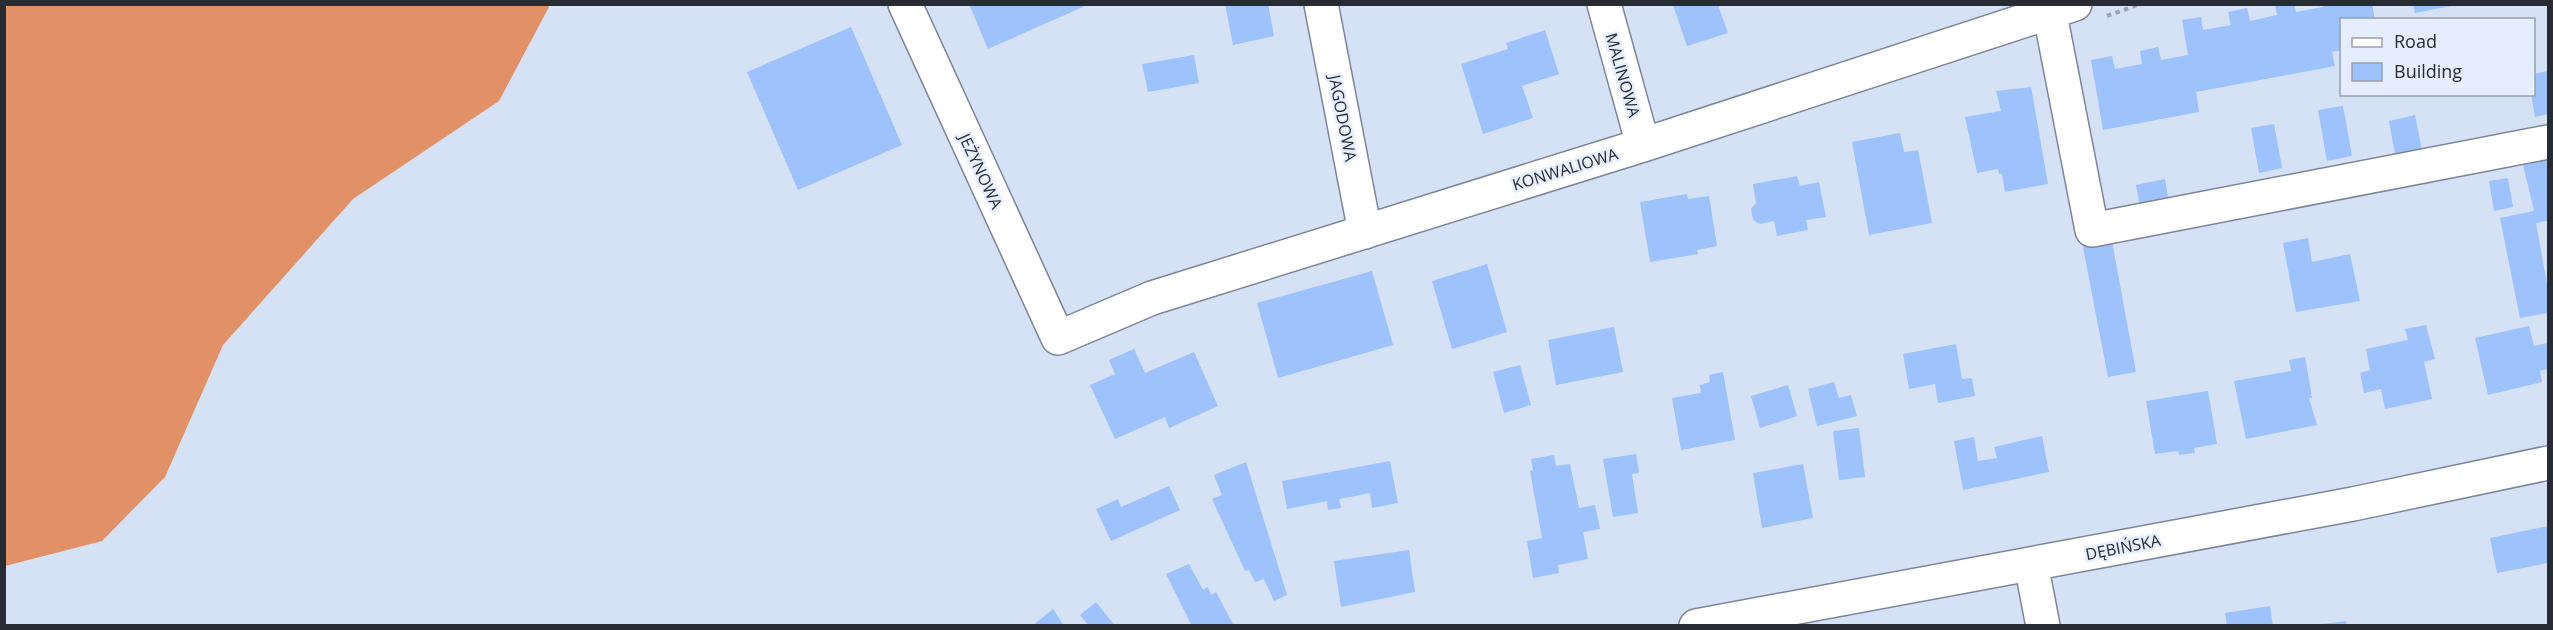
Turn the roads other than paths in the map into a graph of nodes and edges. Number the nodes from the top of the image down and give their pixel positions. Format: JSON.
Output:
{"nodes":[{"id":1,"x":905,"y":4,"type":"edge"},
{"id":2,"x":1321,"y":4,"type":"edge"},
{"id":3,"x":1604,"y":4,"type":"edge"},
{"id":4,"x":2058,"y":8,"type":"edge"},
{"id":5,"x":2548,"y":142,"type":"edge"},
{"id":6,"x":1643,"y":145,"type":"junction"},
{"id":7,"x":1365,"y":232,"type":"junction"},
{"id":8,"x":1058,"y":338,"type":"joint"},
{"id":9,"x":2548,"y":463,"type":"edge"},
{"id":10,"x":2031,"y":564,"type":"junction"},
{"id":11,"x":1696,"y":626,"type":"edge"},
{"id":12,"x":2043,"y":626,"type":"edge"}],
"edges":[{"from":1,"to":8,"type":"street","name":"JEŻYNOWA"},
{"from":2,"to":7,"type":"street","name":"JAGODOWA"},
{"from":3,"to":6,"type":"street","name":"MALINOWA"},
{"from":4,"to":5,"type":"street"},
{"from":4,"to":6,"type":"street","name":"KONWALIOWA"},
{"from":6,"to":7,"type":"street","name":"KONWALIOWA"},
{"from":7,"to":8,"type":"street","name":"KONWALIOWA"},
{"from":9,"to":10,"type":"street","name":"DĘBIŃSKA"},
{"from":10,"to":11,"type":"street","name":"DĘBIŃSKA"},
{"from":10,"to":12,"type":"street"}]}
